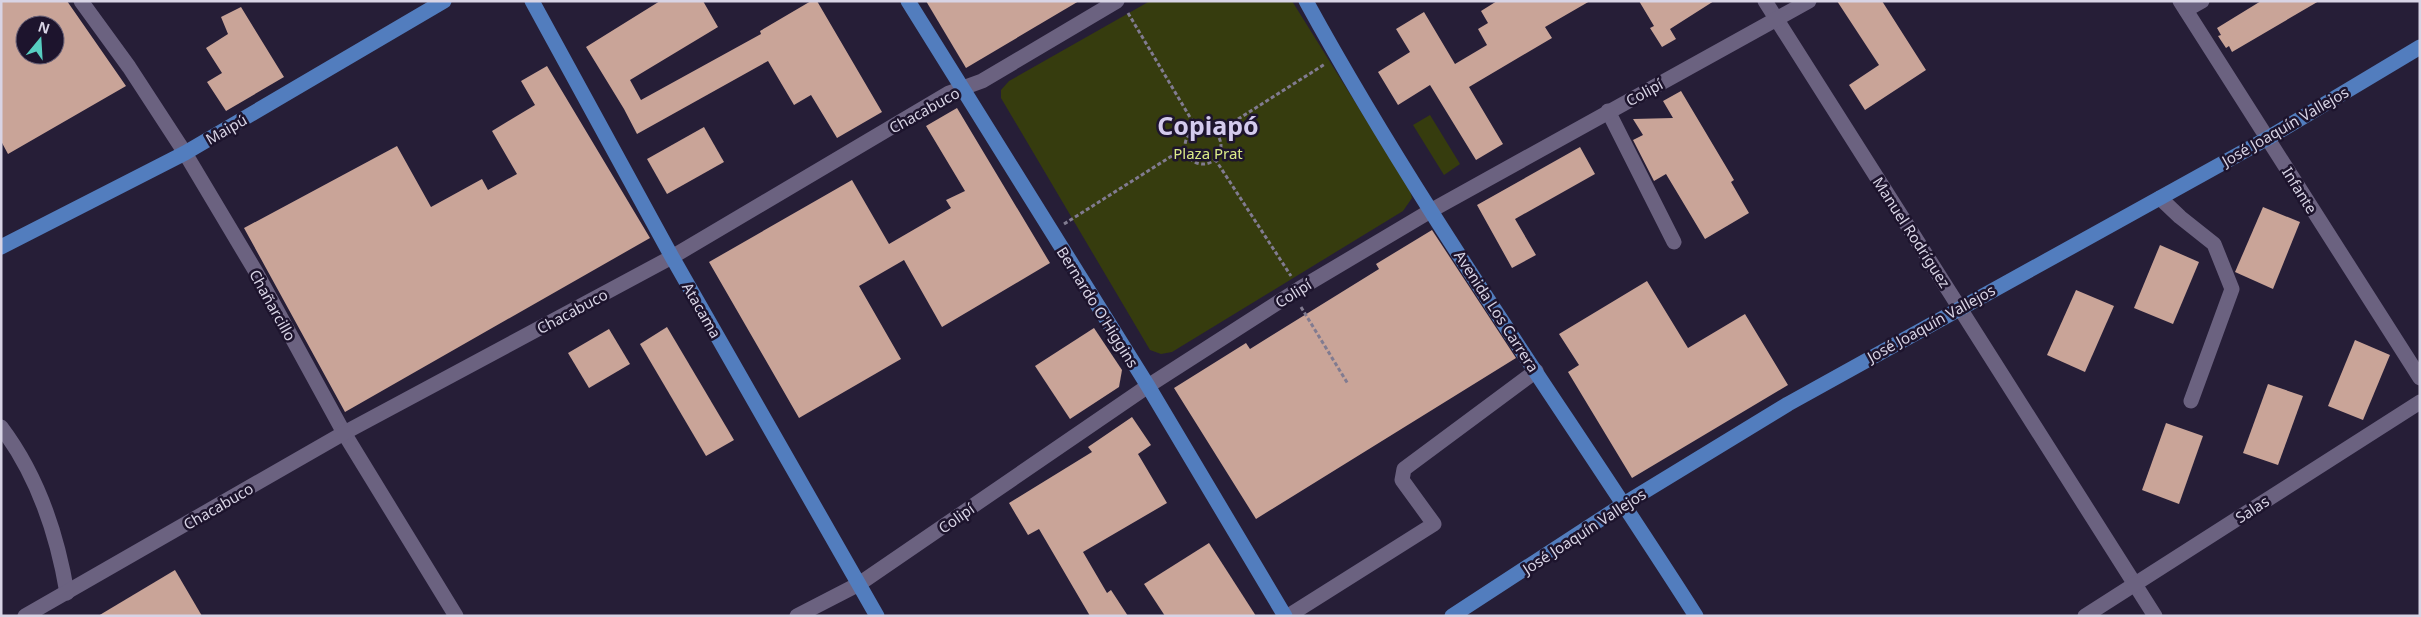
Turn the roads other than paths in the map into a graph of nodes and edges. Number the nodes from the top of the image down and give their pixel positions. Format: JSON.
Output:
{"nodes":[{"id":1,"x":81,"y":1,"type":"edge"},
{"id":2,"x":444,"y":1,"type":"edge"},
{"id":3,"x":532,"y":1,"type":"edge"},
{"id":4,"x":908,"y":1,"type":"edge"},
{"id":5,"x":1306,"y":1,"type":"edge"},
{"id":6,"x":1765,"y":1,"type":"edge"},
{"id":7,"x":1809,"y":1,"type":"edge"},
{"id":8,"x":2202,"y":1,"type":"edge"},
{"id":9,"x":1121,"y":6,"type":"edge"},
{"id":10,"x":2183,"y":6,"type":"edge"},
{"id":11,"x":1776,"y":20,"type":"junction"},
{"id":12,"x":2420,"y":47,"type":"edge"},
{"id":13,"x":962,"y":88,"type":"junction"},
{"id":14,"x":1608,"y":111,"type":"junction"},
{"id":15,"x":2268,"y":138,"type":"junction"},
{"id":16,"x":185,"y":153,"type":"junction"},
{"id":17,"x":2160,"y":198,"type":"junction"},
{"id":18,"x":1432,"y":210,"type":"junction"},
{"id":19,"x":1674,"y":242,"type":"dead end"},
{"id":20,"x":1,"y":247,"type":"edge"},
{"id":21,"x":672,"y":257,"type":"junction"},
{"id":22,"x":1960,"y":307,"type":"junction"},
{"id":23,"x":1536,"y":371,"type":"junction"},
{"id":24,"x":2420,"y":378,"type":"edge"},
{"id":25,"x":1148,"y":386,"type":"junction"},
{"id":26,"x":2191,"y":401,"type":"dead end"},
{"id":27,"x":2420,"y":402,"type":"edge"},
{"id":28,"x":1,"y":427,"type":"edge"},
{"id":29,"x":344,"y":434,"type":"junction"},
{"id":30,"x":1624,"y":504,"type":"junction"},
{"id":31,"x":859,"y":584,"type":"junction"},
{"id":32,"x":2135,"y":584,"type":"junction"},
{"id":33,"x":67,"y":593,"type":"junction"},
{"id":34,"x":25,"y":616,"type":"edge"},
{"id":35,"x":456,"y":616,"type":"edge"},
{"id":36,"x":797,"y":616,"type":"edge"},
{"id":37,"x":877,"y":616,"type":"edge"},
{"id":38,"x":1286,"y":616,"type":"edge"},
{"id":39,"x":1452,"y":616,"type":"edge"},
{"id":40,"x":1696,"y":616,"type":"edge"},
{"id":41,"x":2085,"y":616,"type":"edge"},
{"id":42,"x":2155,"y":616,"type":"edge"}],
"edges":[{"from":1,"to":16,"type":"street","name":"Chañarcillo"},
{"from":2,"to":16,"type":"main road","name":"Maipú"},
{"from":3,"to":21,"type":"main road","name":"Atacama"},
{"from":4,"to":13,"type":"main road","name":"Bernardo O'Higgins"},
{"from":5,"to":18,"type":"main road","name":"Avenida Los Carrera"},
{"from":6,"to":11,"type":"street","name":"Manuel Rodríguez"},
{"from":7,"to":11,"type":"street","name":"Colipí"},
{"from":8,"to":10,"type":"street"},
{"from":9,"to":13,"type":"street","name":"Chacabuco"},
{"from":10,"to":15,"type":"street","name":"Infante"},
{"from":11,"to":14,"type":"street","name":"Colipí"},
{"from":11,"to":22,"type":"street","name":"Manuel Rodríguez"},
{"from":12,"to":15,"type":"main road","name":"José Joaquín Vallejos"},
{"from":13,"to":21,"type":"street","name":"Chacabuco"},
{"from":13,"to":25,"type":"main road","name":"Bernardo O'Higgins"},
{"from":14,"to":18,"type":"street","name":"Colipí"},
{"from":14,"to":19,"type":"street"},
{"from":15,"to":17,"type":"main road","name":"José Joaquín Vallejos"},
{"from":15,"to":24,"type":"street","name":"Infante"},
{"from":16,"to":20,"type":"main road","name":"Maipú"},
{"from":16,"to":29,"type":"street","name":"Chañarcillo"},
{"from":17,"to":22,"type":"main road","name":"José Joaquín Vallejos"},
{"from":17,"to":26,"type":"street"},
{"from":18,"to":23,"type":"main road","name":"Avenida Los Carrera"},
{"from":18,"to":25,"type":"street","name":"Colipí"},
{"from":21,"to":29,"type":"street","name":"Chacabuco"},
{"from":21,"to":31,"type":"main road","name":"Atacama"},
{"from":22,"to":30,"type":"main road","name":"José Joaquín Vallejos"},
{"from":22,"to":32,"type":"street","name":"Manuel Rodríguez"},
{"from":23,"to":30,"type":"main road","name":"Avenida Los Carrera"},
{"from":23,"to":38,"type":"street"},
{"from":25,"to":31,"type":"street","name":"Colipí"},
{"from":25,"to":38,"type":"main road","name":"Bernardo O'Higgins"},
{"from":27,"to":32,"type":"street","name":"Salas"},
{"from":28,"to":33,"type":"street"},
{"from":29,"to":33,"type":"street","name":"Chacabuco"},
{"from":29,"to":35,"type":"street","name":"Chañarcillo"},
{"from":30,"to":39,"type":"main road","name":"José Joaquín Vallejos"},
{"from":30,"to":40,"type":"main road","name":"Avenida Los Carrera"},
{"from":31,"to":36,"type":"street","name":"Colipí"},
{"from":31,"to":37,"type":"main road","name":"Atacama"},
{"from":32,"to":41,"type":"street","name":"Salas"},
{"from":32,"to":42,"type":"street","name":"Manuel Rodríguez"},
{"from":33,"to":34,"type":"street","name":"Chacabuco"}]}
